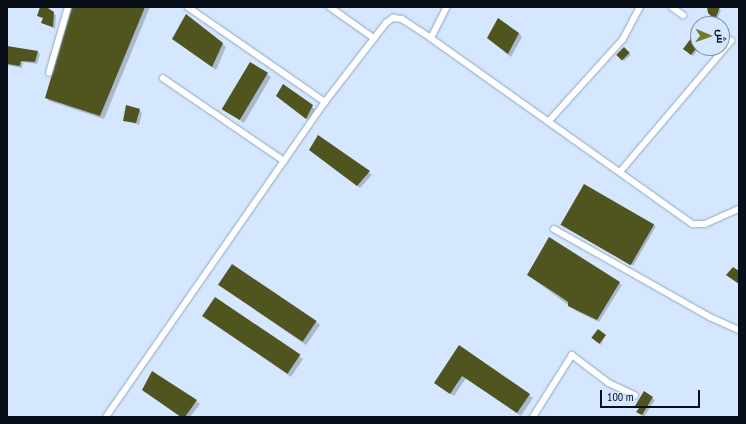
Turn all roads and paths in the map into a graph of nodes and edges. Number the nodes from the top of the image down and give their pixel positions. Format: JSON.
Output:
{"nodes":[{"id":1,"x":68,"y":7,"type":"edge"},
{"id":2,"x":188,"y":7,"type":"edge"},
{"id":3,"x":330,"y":7,"type":"edge"},
{"id":4,"x":447,"y":7,"type":"edge"},
{"id":5,"x":640,"y":7,"type":"edge"},
{"id":6,"x":672,"y":7,"type":"edge"},
{"id":7,"x":683,"y":15,"type":"dead end"},
{"id":8,"x":374,"y":38,"type":"junction"},
{"id":9,"x":431,"y":38,"type":"junction"},
{"id":10,"x":731,"y":41,"type":"dead end"},
{"id":11,"x":49,"y":73,"type":"dead end"},
{"id":12,"x":163,"y":78,"type":"dead end"},
{"id":13,"x":325,"y":102,"type":"junction"},
{"id":14,"x":549,"y":122,"type":"junction"},
{"id":15,"x":284,"y":161,"type":"junction"},
{"id":16,"x":620,"y":172,"type":"junction"},
{"id":17,"x":739,"y":209,"type":"edge"},
{"id":18,"x":554,"y":230,"type":"dead end"},
{"id":19,"x":739,"y":330,"type":"edge"},
{"id":20,"x":635,"y":395,"type":"dead end"},
{"id":21,"x":106,"y":417,"type":"edge"},
{"id":22,"x":533,"y":417,"type":"edge"}],
"edges":[{"from":1,"to":11,"type":"street"},
{"from":2,"to":13,"type":"street"},
{"from":3,"to":8,"type":"street"},
{"from":4,"to":9,"type":"street"},
{"from":5,"to":14,"type":"street"},
{"from":6,"to":7,"type":"street"},
{"from":8,"to":9,"type":"street"},
{"from":8,"to":13,"type":"street"},
{"from":9,"to":14,"type":"street"},
{"from":10,"to":16,"type":"street"},
{"from":12,"to":15,"type":"street"},
{"from":13,"to":15,"type":"street"},
{"from":14,"to":16,"type":"street"},
{"from":15,"to":21,"type":"street"},
{"from":16,"to":17,"type":"street"},
{"from":18,"to":19,"type":"street"},
{"from":20,"to":22,"type":"street"}]}
